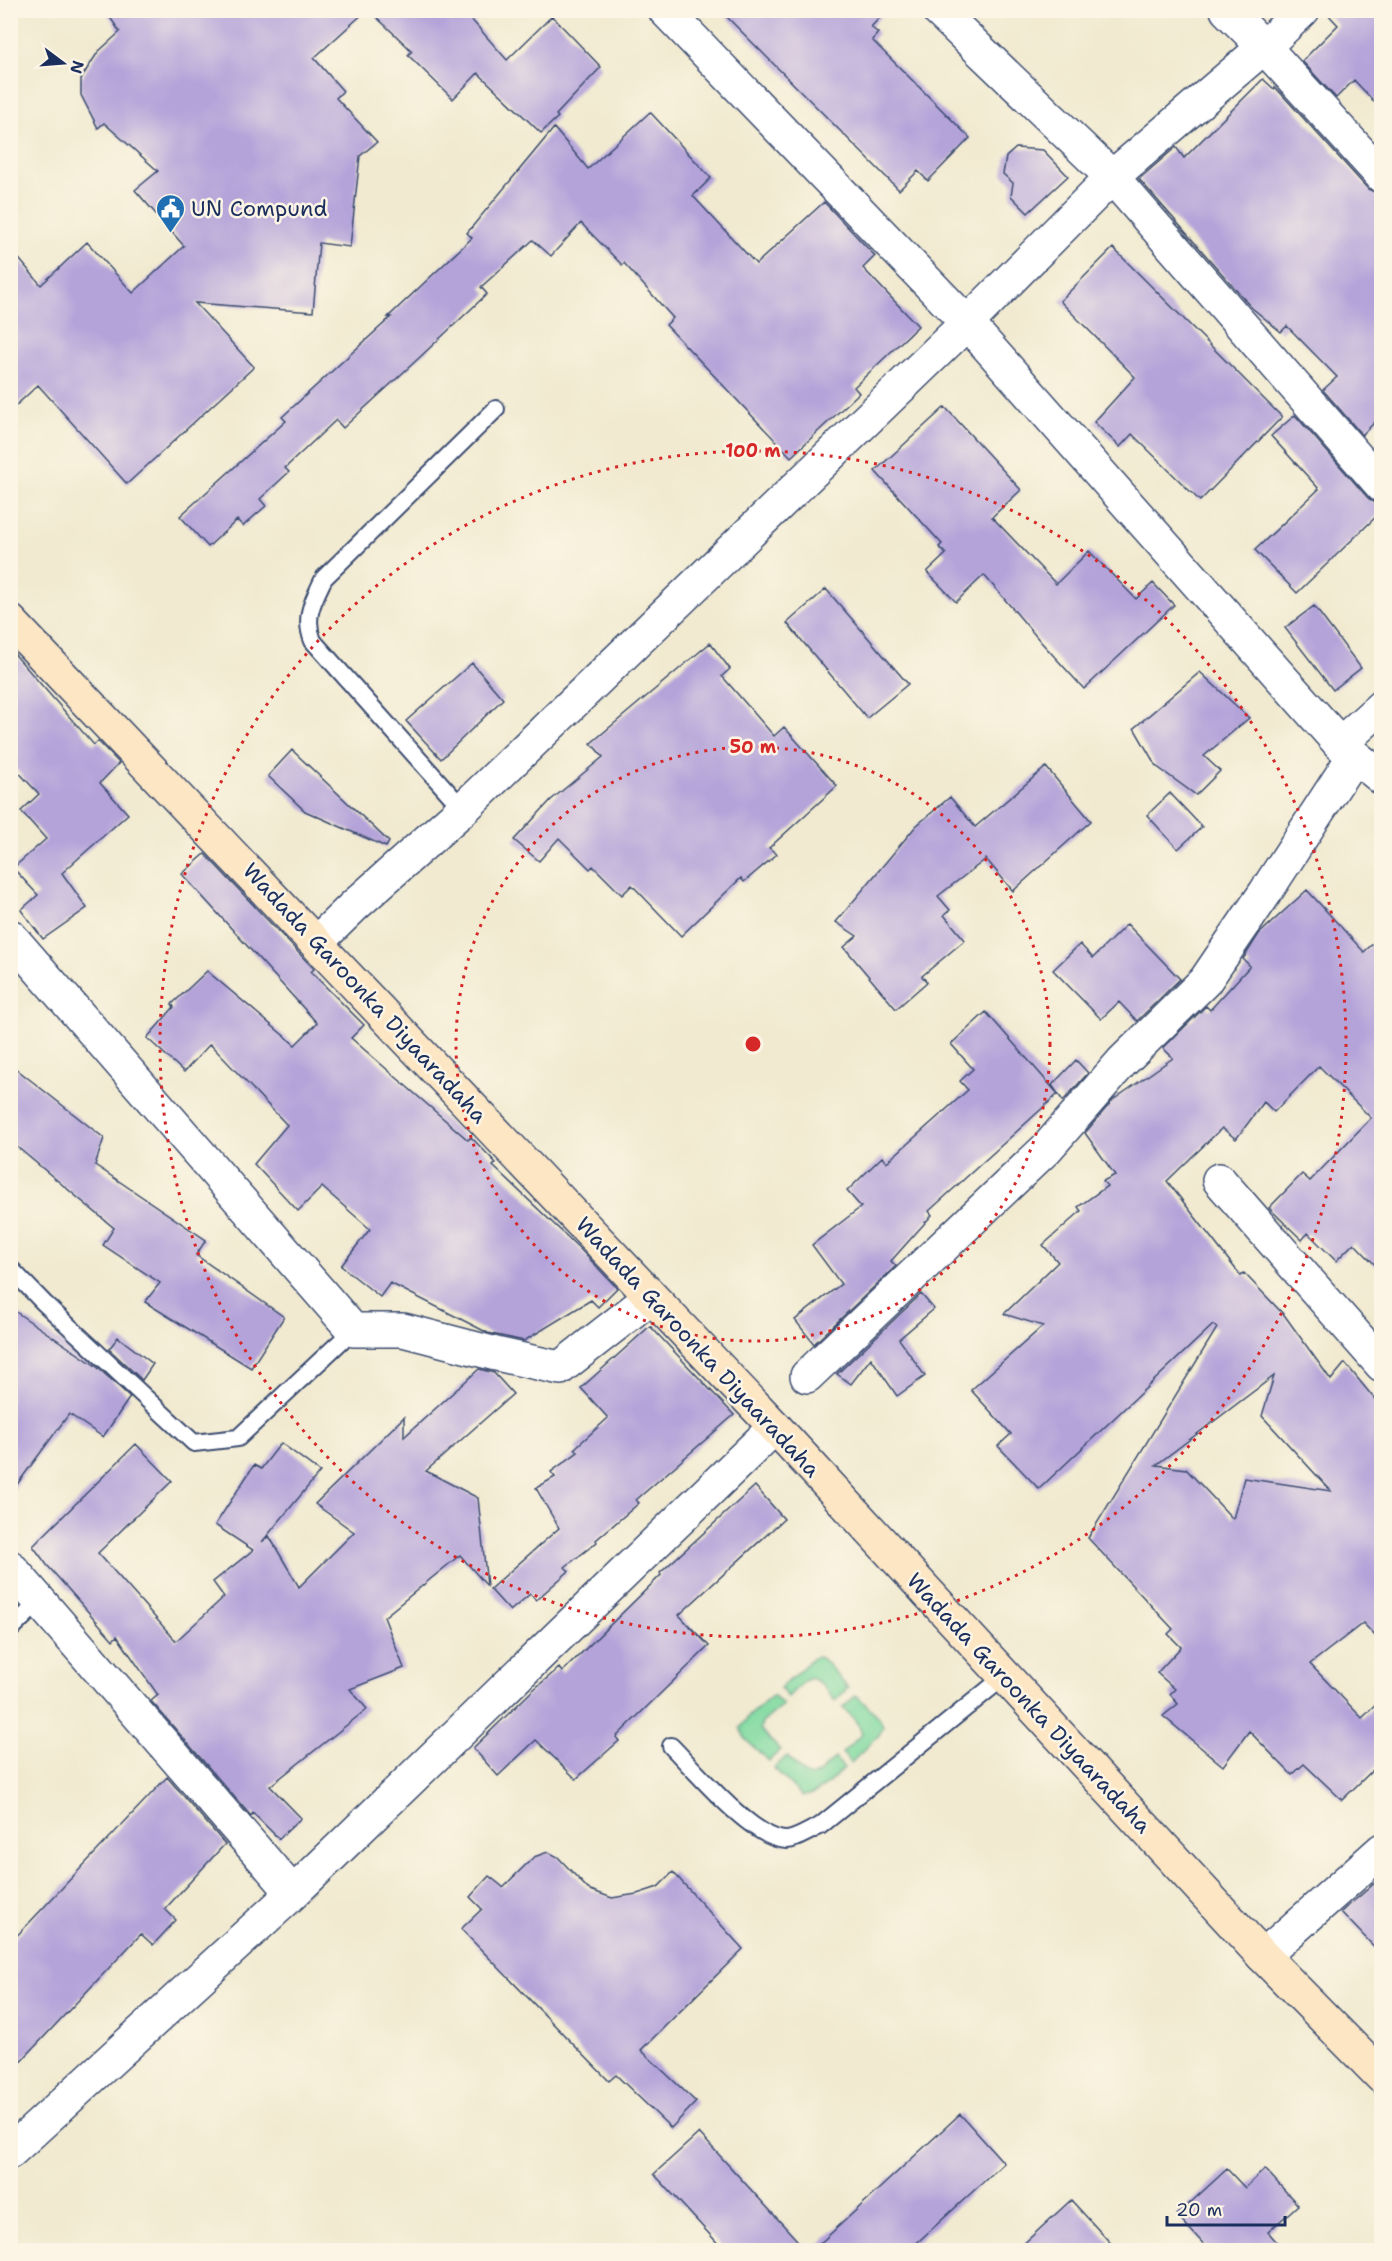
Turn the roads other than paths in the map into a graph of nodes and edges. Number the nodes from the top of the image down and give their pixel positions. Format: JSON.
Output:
{"nodes":[{"id":1,"x":665,"y":10,"type":"edge"},
{"id":2,"x":938,"y":10,"type":"edge"},
{"id":3,"x":1227,"y":10,"type":"edge"},
{"id":4,"x":1303,"y":10,"type":"edge"},
{"id":5,"x":1264,"y":47,"type":"junction"},
{"id":6,"x":1382,"y":176,"type":"edge"},
{"id":7,"x":1112,"y":177,"type":"junction"},
{"id":8,"x":967,"y":323,"type":"junction"},
{"id":9,"x":496,"y":409,"type":"dead end"},
{"id":10,"x":1382,"y":486,"type":"edge"},
{"id":11,"x":10,"y":621,"type":"edge"},
{"id":12,"x":1382,"y":706,"type":"edge"},
{"id":13,"x":1347,"y":750,"type":"junction"},
{"id":14,"x":1382,"y":778,"type":"edge"},
{"id":15,"x":463,"y":809,"type":"junction"},
{"id":16,"x":10,"y":936,"type":"edge"},
{"id":17,"x":318,"y":942,"type":"junction"},
{"id":18,"x":1219,"y":1180,"type":"dead end"},
{"id":19,"x":10,"y":1268,"type":"edge"},
{"id":20,"x":651,"y":1297,"type":"junction"},
{"id":21,"x":353,"y":1330,"type":"junction"},
{"id":22,"x":1382,"y":1365,"type":"edge"},
{"id":23,"x":807,"y":1376,"type":"dead end"},
{"id":24,"x":775,"y":1427,"type":"junction"},
{"id":25,"x":10,"y":1567,"type":"edge"},
{"id":26,"x":40,"y":1601,"type":"junction"},
{"id":27,"x":10,"y":1630,"type":"edge"},
{"id":28,"x":1005,"y":1676,"type":"junction"},
{"id":29,"x":671,"y":1746,"type":"dead end"},
{"id":30,"x":1382,"y":1850,"type":"edge"},
{"id":31,"x":293,"y":1893,"type":"junction"},
{"id":32,"x":1263,"y":1956,"type":"junction"},
{"id":33,"x":1382,"y":2078,"type":"edge"},
{"id":34,"x":10,"y":2152,"type":"edge"}],
"edges":[{"from":1,"to":8,"type":"street"},
{"from":2,"to":7,"type":"street"},
{"from":3,"to":5,"type":"street"},
{"from":4,"to":5,"type":"street"},
{"from":5,"to":6,"type":"street"},
{"from":5,"to":7,"type":"street"},
{"from":7,"to":8,"type":"street"},
{"from":7,"to":10,"type":"street"},
{"from":8,"to":13,"type":"street"},
{"from":8,"to":15,"type":"street"},
{"from":9,"to":15,"type":"lane"},
{"from":11,"to":17,"type":"main road","name":"Wadada Garoonka Diyaaradaha"},
{"from":12,"to":13,"type":"street"},
{"from":13,"to":14,"type":"street"},
{"from":13,"to":23,"type":"street"},
{"from":15,"to":17,"type":"street"},
{"from":16,"to":21,"type":"street"},
{"from":17,"to":20,"type":"main road","name":"Wadada Garoonka Diyaaradaha"},
{"from":18,"to":22,"type":"street"},
{"from":19,"to":21,"type":"lane"},
{"from":20,"to":21,"type":"street"},
{"from":20,"to":24,"type":"main road","name":"Wadada Garoonka Diyaaradaha"},
{"from":24,"to":28,"type":"main road","name":"Wadada Garoonka Diyaaradaha"},
{"from":24,"to":31,"type":"street"},
{"from":25,"to":26,"type":"street"},
{"from":26,"to":27,"type":"lane"},
{"from":26,"to":31,"type":"street"},
{"from":28,"to":29,"type":"lane"},
{"from":28,"to":32,"type":"main road","name":"Wadada Garoonka Diyaaradaha"},
{"from":30,"to":32,"type":"street"},
{"from":31,"to":34,"type":"street"},
{"from":32,"to":33,"type":"main road","name":"Wadada Garoonka Diyaaradaha"}]}
